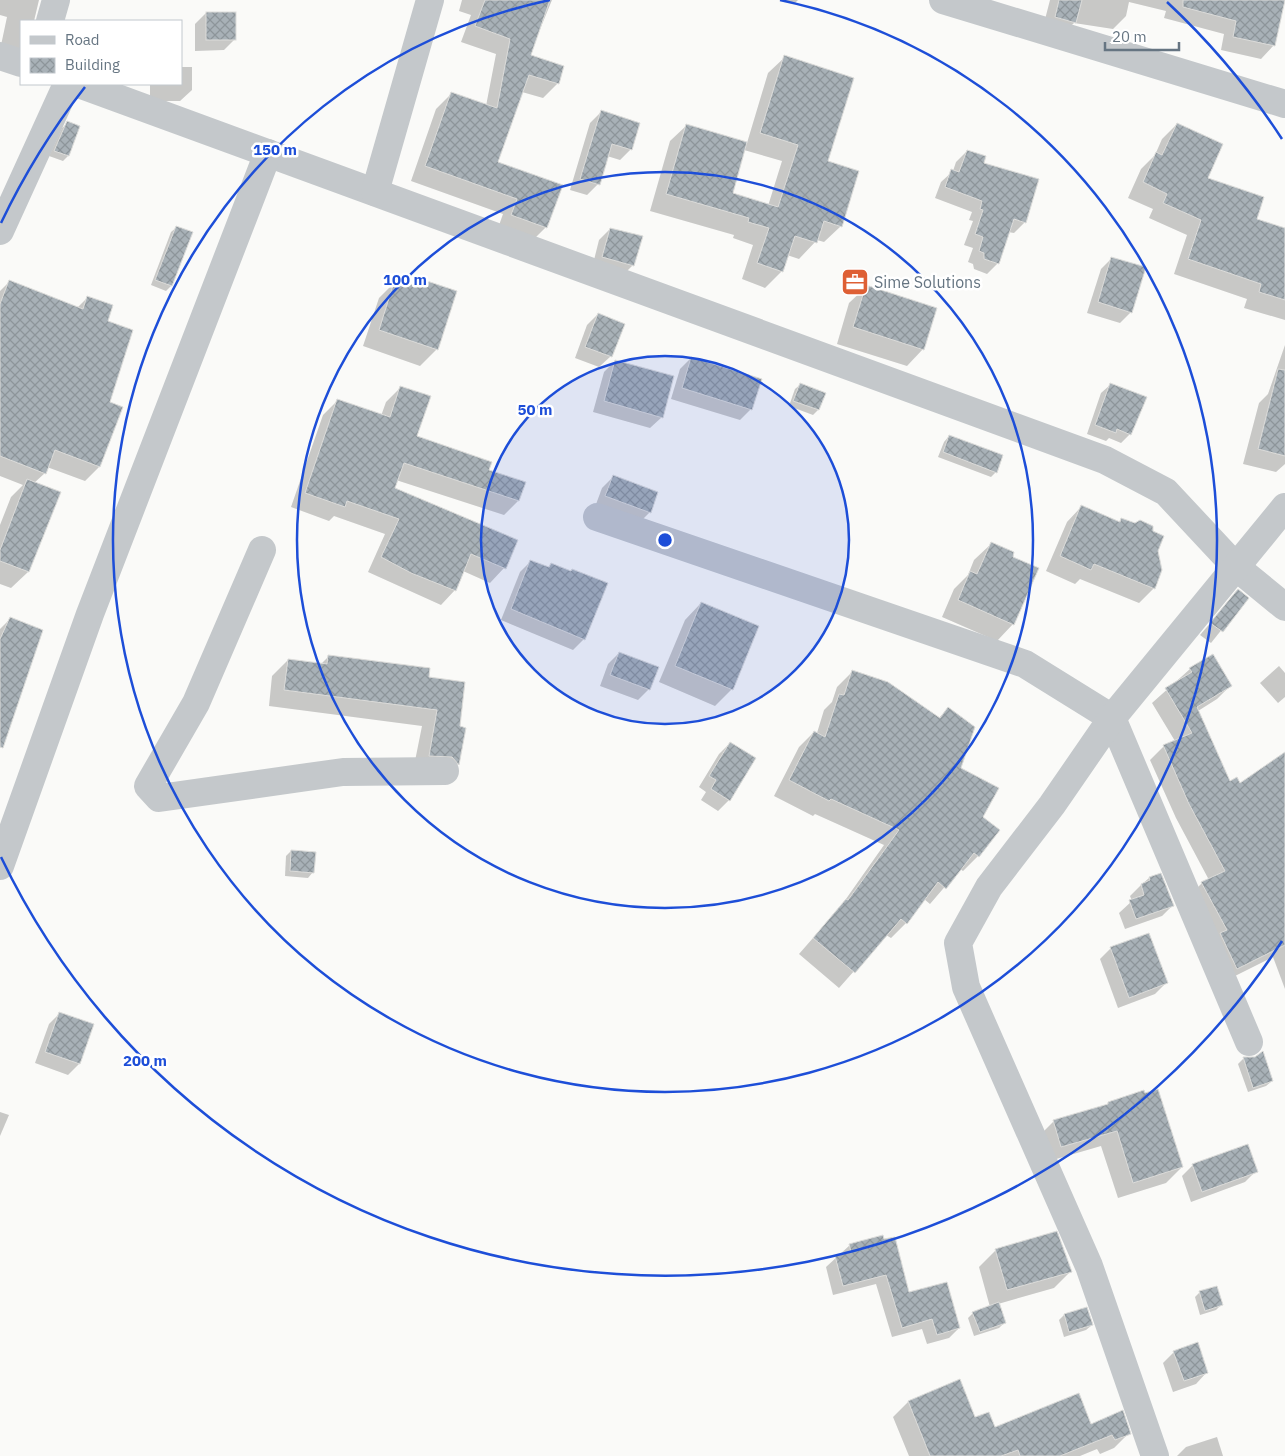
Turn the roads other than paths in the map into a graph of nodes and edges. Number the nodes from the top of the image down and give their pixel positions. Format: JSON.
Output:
{"nodes":[{"id":1,"x":56,"y":0,"type":"edge"},
{"id":2,"x":430,"y":0,"type":"edge"},
{"id":3,"x":952,"y":1,"type":"edge"},
{"id":4,"x":50,"y":20,"type":"edge"},
{"id":5,"x":0,"y":56,"type":"edge"},
{"id":6,"x":20,"y":63,"type":"edge"},
{"id":7,"x":67,"y":85,"type":"edge"},
{"id":8,"x":82,"y":85,"type":"edge"},
{"id":9,"x":1285,"y":104,"type":"edge"},
{"id":10,"x":268,"y":153,"type":"junction"},
{"id":11,"x":375,"y":192,"type":"junction"},
{"id":12,"x":0,"y":231,"type":"edge"},
{"id":13,"x":1285,"y":507,"type":"edge"},
{"id":14,"x":597,"y":516,"type":"dead end"},
{"id":15,"x":262,"y":550,"type":"dead end"},
{"id":16,"x":1236,"y":567,"type":"junction"},
{"id":17,"x":1285,"y":607,"type":"edge"},
{"id":18,"x":1112,"y":718,"type":"junction"},
{"id":19,"x":445,"y":771,"type":"dead end"},
{"id":20,"x":0,"y":866,"type":"edge"},
{"id":21,"x":1249,"y":1042,"type":"dead end"},
{"id":22,"x":1155,"y":1456,"type":"edge"}],
"edges":[{"from":1,"to":4,"type":"street"},
{"from":2,"to":11,"type":"street"},
{"from":3,"to":9,"type":"street"},
{"from":5,"to":6,"type":"street"},
{"from":7,"to":12,"type":"street"},
{"from":8,"to":10,"type":"street"},
{"from":10,"to":11,"type":"street"},
{"from":10,"to":20,"type":"street"},
{"from":11,"to":16,"type":"street"},
{"from":13,"to":16,"type":"street"},
{"from":14,"to":18,"type":"street"},
{"from":15,"to":19,"type":"street"},
{"from":16,"to":17,"type":"street"},
{"from":16,"to":18,"type":"street"},
{"from":18,"to":21,"type":"street"},
{"from":18,"to":22,"type":"street"}]}
